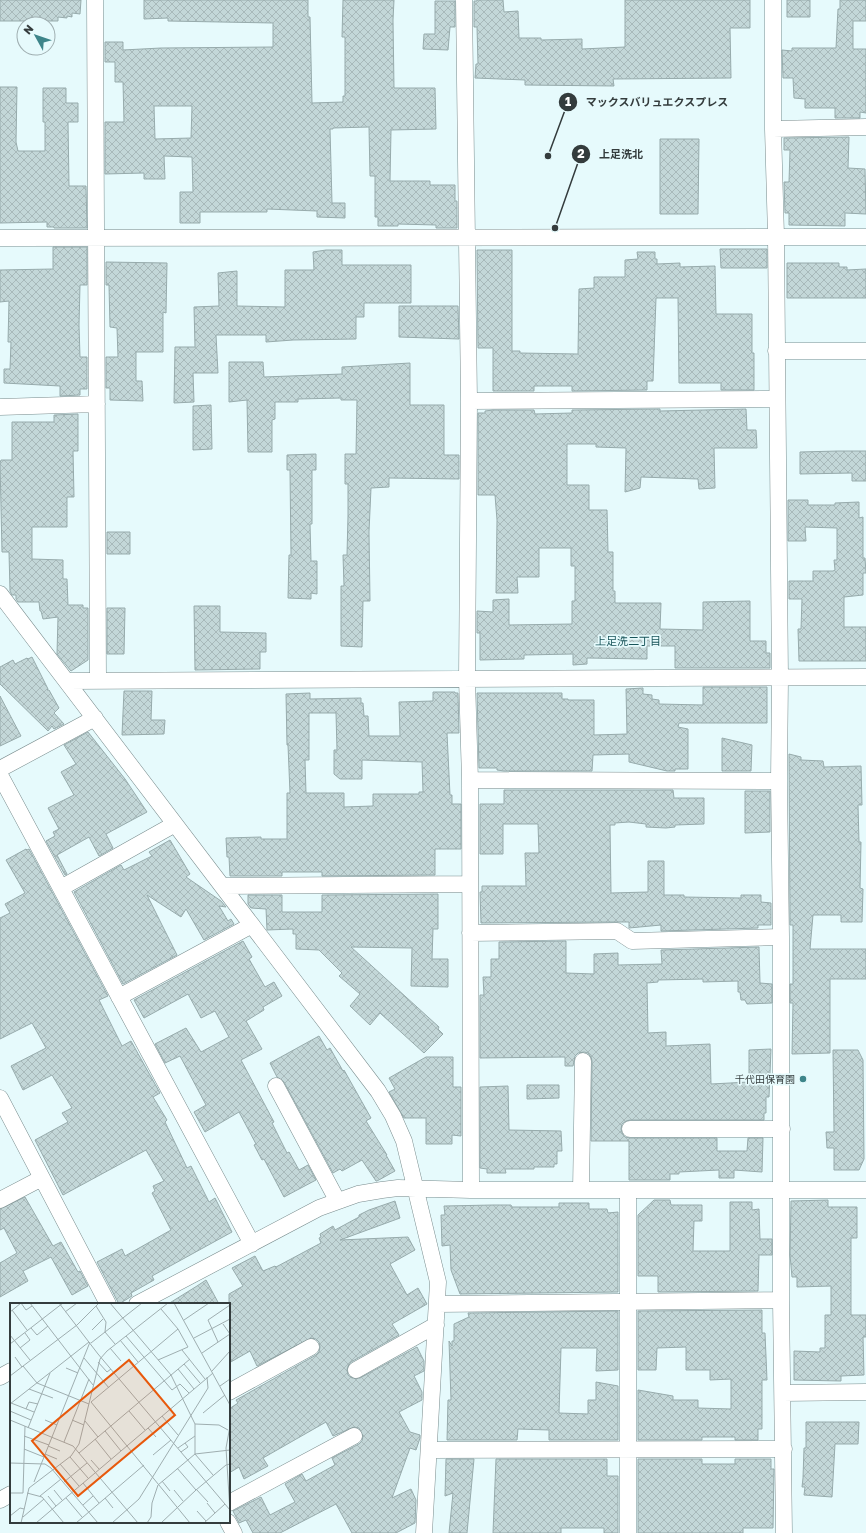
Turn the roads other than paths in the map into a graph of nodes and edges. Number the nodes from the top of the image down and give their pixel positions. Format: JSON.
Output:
{"nodes":[{"id":1,"x":95,"y":0,"type":"edge"},
{"id":2,"x":464,"y":0,"type":"edge"},
{"id":3,"x":773,"y":0,"type":"edge"},
{"id":4,"x":866,"y":127,"type":"edge"},
{"id":5,"x":773,"y":128,"type":"junction"},
{"id":6,"x":776,"y":236,"type":"junction"},
{"id":7,"x":866,"y":236,"type":"edge"},
{"id":8,"x":466,"y":237,"type":"junction"},
{"id":9,"x":0,"y":238,"type":"edge"},
{"id":10,"x":96,"y":238,"type":"junction"},
{"id":11,"x":776,"y":351,"type":"junction"},
{"id":12,"x":866,"y":351,"type":"edge"},
{"id":13,"x":776,"y":399,"type":"junction"},
{"id":14,"x":469,"y":401,"type":"junction"},
{"id":15,"x":97,"y":404,"type":"junction"},
{"id":16,"x":0,"y":407,"type":"edge"},
{"id":17,"x":0,"y":594,"type":"edge"},
{"id":18,"x":866,"y":677,"type":"edge"},
{"id":19,"x":780,"y":678,"type":"junction"},
{"id":20,"x":467,"y":679,"type":"junction"},
{"id":21,"x":98,"y":680,"type":"junction"},
{"id":22,"x":67,"y":681,"type":"junction"},
{"id":23,"x":95,"y":718,"type":"junction"},
{"id":24,"x":0,"y":769,"type":"edge"},
{"id":25,"x":0,"y":775,"type":"edge"},
{"id":26,"x":470,"y":780,"type":"junction"},
{"id":27,"x":778,"y":781,"type":"junction"},
{"id":28,"x":175,"y":824,"type":"junction"},
{"id":29,"x":470,"y":884,"type":"junction"},
{"id":30,"x":222,"y":886,"type":"junction"},
{"id":31,"x":61,"y":888,"type":"junction"},
{"id":32,"x":252,"y":925,"type":"junction"},
{"id":33,"x":470,"y":933,"type":"junction"},
{"id":34,"x":781,"y":937,"type":"junction"},
{"id":35,"x":119,"y":997,"type":"junction"},
{"id":36,"x":583,"y":1062,"type":"dead end"},
{"id":37,"x":276,"y":1086,"type":"dead end"},
{"id":38,"x":0,"y":1098,"type":"edge"},
{"id":39,"x":630,"y":1129,"type":"dead end"},
{"id":40,"x":782,"y":1129,"type":"junction"},
{"id":41,"x":42,"y":1178,"type":"junction"},
{"id":42,"x":416,"y":1190,"type":"junction"},
{"id":43,"x":471,"y":1190,"type":"junction"},
{"id":44,"x":581,"y":1190,"type":"junction"},
{"id":45,"x":628,"y":1190,"type":"junction"},
{"id":46,"x":782,"y":1190,"type":"junction"},
{"id":47,"x":866,"y":1190,"type":"edge"},
{"id":48,"x":0,"y":1200,"type":"edge"},
{"id":49,"x":337,"y":1200,"type":"junction"},
{"id":50,"x":252,"y":1244,"type":"junction"},
{"id":51,"x":781,"y":1300,"type":"junction"},
{"id":52,"x":629,"y":1302,"type":"junction"},
{"id":53,"x":107,"y":1303,"type":"edge"},
{"id":54,"x":138,"y":1303,"type":"edge"},
{"id":55,"x":438,"y":1304,"type":"junction"},
{"id":56,"x":436,"y":1325,"type":"junction"},
{"id":57,"x":311,"y":1347,"type":"dead end"},
{"id":58,"x":356,"y":1370,"type":"dead end"},
{"id":59,"x":10,"y":1372,"type":"edge"},
{"id":60,"x":0,"y":1377,"type":"edge"},
{"id":61,"x":230,"y":1391,"type":"edge"},
{"id":62,"x":866,"y":1392,"type":"edge"},
{"id":63,"x":783,"y":1393,"type":"junction"},
{"id":64,"x":354,"y":1436,"type":"dead end"},
{"id":65,"x":784,"y":1449,"type":"junction"},
{"id":66,"x":429,"y":1450,"type":"junction"},
{"id":67,"x":628,"y":1450,"type":"junction"},
{"id":68,"x":10,"y":1495,"type":"edge"},
{"id":69,"x":0,"y":1500,"type":"edge"},
{"id":70,"x":230,"y":1502,"type":"edge"},
{"id":71,"x":229,"y":1523,"type":"edge"},
{"id":72,"x":234,"y":1533,"type":"edge"},
{"id":73,"x":424,"y":1533,"type":"edge"},
{"id":74,"x":628,"y":1533,"type":"edge"},
{"id":75,"x":784,"y":1533,"type":"edge"}],
"edges":[{"from":1,"to":10,"type":"street"},
{"from":2,"to":8,"type":"street"},
{"from":3,"to":5,"type":"street"},
{"from":4,"to":5,"type":"street"},
{"from":5,"to":6,"type":"street"},
{"from":6,"to":7,"type":"street"},
{"from":6,"to":8,"type":"street"},
{"from":6,"to":11,"type":"street"},
{"from":8,"to":10,"type":"street"},
{"from":8,"to":14,"type":"street"},
{"from":9,"to":10,"type":"street"},
{"from":10,"to":15,"type":"street"},
{"from":11,"to":12,"type":"street"},
{"from":11,"to":13,"type":"street"},
{"from":13,"to":14,"type":"street"},
{"from":13,"to":19,"type":"street"},
{"from":14,"to":20,"type":"street"},
{"from":15,"to":16,"type":"street"},
{"from":15,"to":21,"type":"street"},
{"from":17,"to":22,"type":"street"},
{"from":18,"to":19,"type":"street"},
{"from":19,"to":20,"type":"street"},
{"from":19,"to":27,"type":"street"},
{"from":20,"to":21,"type":"street"},
{"from":20,"to":26,"type":"street"},
{"from":21,"to":22,"type":"street"},
{"from":22,"to":23,"type":"street"},
{"from":23,"to":24,"type":"street"},
{"from":23,"to":28,"type":"street"},
{"from":25,"to":31,"type":"street"},
{"from":26,"to":27,"type":"street"},
{"from":26,"to":29,"type":"street"},
{"from":27,"to":34,"type":"street"},
{"from":28,"to":30,"type":"street"},
{"from":28,"to":31,"type":"street"},
{"from":29,"to":30,"type":"street"},
{"from":29,"to":33,"type":"street"},
{"from":30,"to":32,"type":"street"},
{"from":31,"to":35,"type":"street"},
{"from":32,"to":35,"type":"street"},
{"from":32,"to":42,"type":"street"},
{"from":33,"to":34,"type":"street"},
{"from":33,"to":43,"type":"street"},
{"from":34,"to":40,"type":"street"},
{"from":35,"to":50,"type":"street"},
{"from":36,"to":44,"type":"street"},
{"from":37,"to":49,"type":"street"},
{"from":38,"to":41,"type":"street"},
{"from":39,"to":40,"type":"street"},
{"from":40,"to":46,"type":"street"},
{"from":41,"to":48,"type":"street"},
{"from":41,"to":53,"type":"street"},
{"from":42,"to":43,"type":"street"},
{"from":42,"to":49,"type":"street"},
{"from":42,"to":55,"type":"street"},
{"from":43,"to":44,"type":"street"},
{"from":44,"to":45,"type":"street"},
{"from":45,"to":46,"type":"street"},
{"from":45,"to":52,"type":"street"},
{"from":46,"to":47,"type":"street"},
{"from":46,"to":51,"type":"street"},
{"from":49,"to":50,"type":"street"},
{"from":50,"to":54,"type":"street"},
{"from":51,"to":52,"type":"street"},
{"from":51,"to":63,"type":"street"},
{"from":52,"to":55,"type":"street"},
{"from":52,"to":67,"type":"street"},
{"from":55,"to":56,"type":"street"},
{"from":56,"to":58,"type":"street"},
{"from":56,"to":66,"type":"street"},
{"from":57,"to":61,"type":"street"},
{"from":59,"to":60,"type":"street"},
{"from":62,"to":63,"type":"street"},
{"from":63,"to":65,"type":"street"},
{"from":64,"to":70,"type":"street"},
{"from":65,"to":67,"type":"street"},
{"from":65,"to":75,"type":"street"},
{"from":66,"to":67,"type":"street"},
{"from":66,"to":73,"type":"street"},
{"from":67,"to":74,"type":"street"},
{"from":68,"to":69,"type":"street"},
{"from":71,"to":72,"type":"street"}]}
